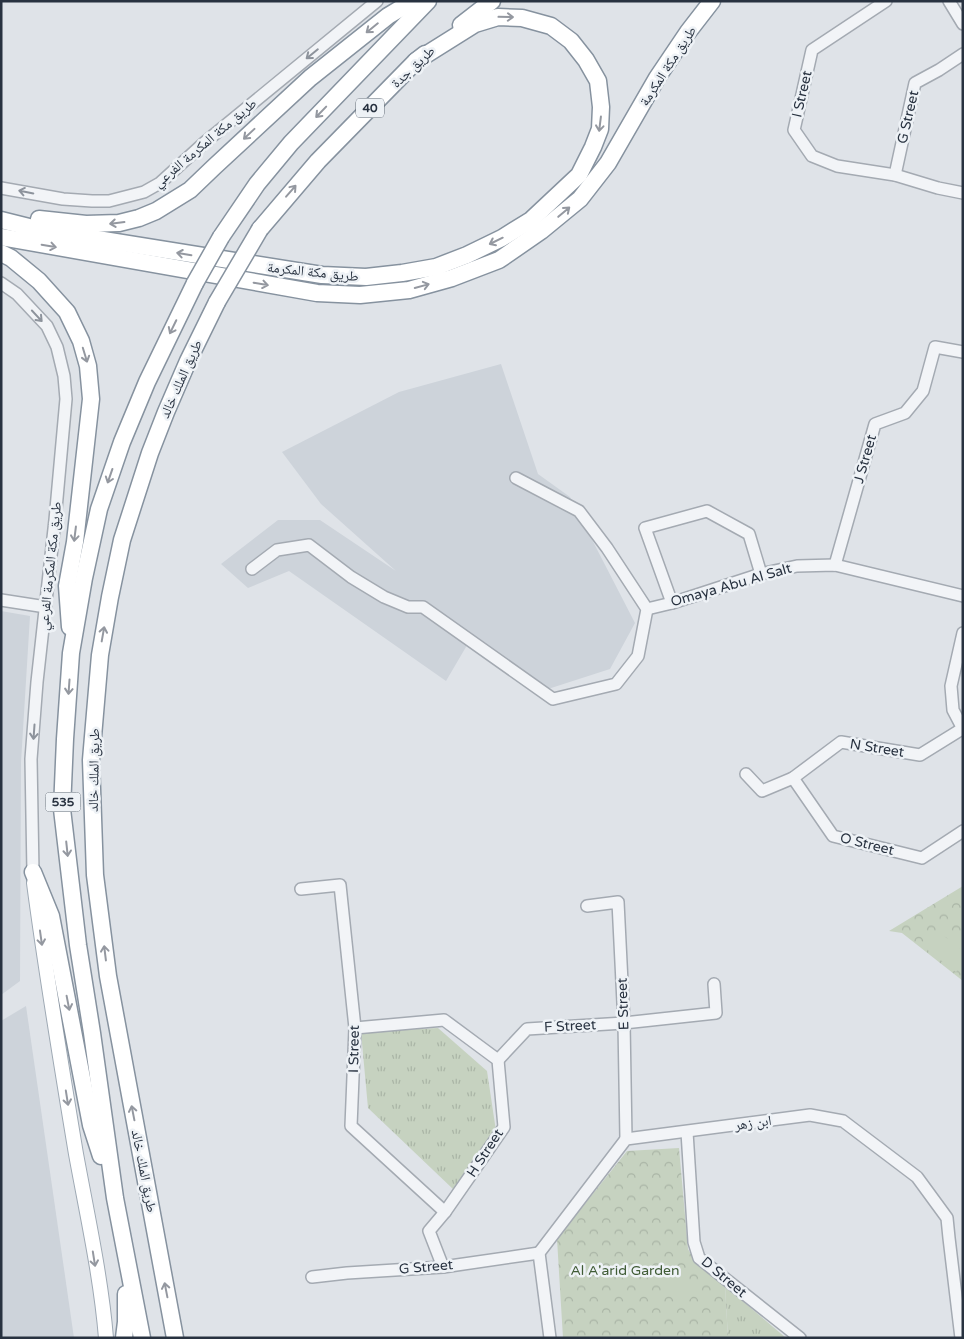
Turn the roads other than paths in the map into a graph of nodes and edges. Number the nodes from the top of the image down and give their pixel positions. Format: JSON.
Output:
{"nodes":[{"id":1,"x":377,"y":1,"type":"edge"},
{"id":2,"x":413,"y":1,"type":"edge"},
{"id":3,"x":428,"y":1,"type":"edge"},
{"id":4,"x":492,"y":1,"type":"edge"},
{"id":5,"x":712,"y":1,"type":"edge"},
{"id":6,"x":886,"y":1,"type":"edge"},
{"id":7,"x":949,"y":1,"type":"edge"},
{"id":8,"x":963,"y":24,"type":"edge"},
{"id":9,"x":963,"y":54,"type":"edge"},
{"id":10,"x":416,"y":61,"type":"junction"},
{"id":11,"x":894,"y":175,"type":"junction"},
{"id":12,"x":1,"y":188,"type":"edge"},
{"id":13,"x":963,"y":193,"type":"edge"},
{"id":14,"x":1,"y":215,"type":"edge"},
{"id":15,"x":1,"y":220,"type":"edge"},
{"id":16,"x":260,"y":229,"type":"joint"},
{"id":17,"x":1,"y":238,"type":"edge"},
{"id":18,"x":1,"y":253,"type":"edge"},
{"id":19,"x":1,"y":283,"type":"edge"},
{"id":20,"x":195,"y":283,"type":"joint"},
{"id":21,"x":217,"y":302,"type":"joint"},
{"id":22,"x":963,"y":352,"type":"edge"},
{"id":23,"x":516,"y":478,"type":"dead end"},
{"id":24,"x":835,"y":565,"type":"junction"},
{"id":25,"x":252,"y":569,"type":"dead end"},
{"id":26,"x":761,"y":574,"type":"junction"},
{"id":27,"x":963,"y":596,"type":"edge"},
{"id":28,"x":1,"y":600,"type":"edge"},
{"id":29,"x":672,"y":603,"type":"junction"},
{"id":30,"x":46,"y":607,"type":"junction"},
{"id":31,"x":647,"y":609,"type":"junction"},
{"id":32,"x":963,"y":633,"type":"edge"},
{"id":33,"x":71,"y":653,"type":"junction"},
{"id":34,"x":963,"y":729,"type":"edge"},
{"id":35,"x":746,"y":774,"type":"dead end"},
{"id":36,"x":792,"y":778,"type":"junction"},
{"id":37,"x":963,"y":831,"type":"edge"},
{"id":38,"x":32,"y":872,"type":"junction"},
{"id":39,"x":300,"y":889,"type":"dead end"},
{"id":40,"x":587,"y":906,"type":"dead end"},
{"id":41,"x":714,"y":984,"type":"dead end"},
{"id":42,"x":624,"y":1023,"type":"junction"},
{"id":43,"x":355,"y":1028,"type":"junction"},
{"id":44,"x":498,"y":1060,"type":"junction"},
{"id":45,"x":687,"y":1132,"type":"junction"},
{"id":46,"x":626,"y":1139,"type":"junction"},
{"id":47,"x":115,"y":1198,"type":"junction"},
{"id":48,"x":445,"y":1212,"type":"junction"},
{"id":49,"x":539,"y":1253,"type":"junction"},
{"id":50,"x":128,"y":1264,"type":"junction"},
{"id":51,"x":443,"y":1267,"type":"junction"},
{"id":52,"x":312,"y":1277,"type":"dead end"},
{"id":53,"x":106,"y":1338,"type":"edge"},
{"id":54,"x":124,"y":1338,"type":"edge"},
{"id":55,"x":142,"y":1338,"type":"edge"},
{"id":56,"x":175,"y":1338,"type":"edge"},
{"id":57,"x":550,"y":1338,"type":"edge"},
{"id":58,"x":800,"y":1338,"type":"edge"},
{"id":59,"x":962,"y":1338,"type":"edge"}],
"edges":[{"from":1,"to":12,"type":"street","name":"طريق مكة المكرمة الفرعي","one_way":true},
{"from":2,"to":14,"type":"highway","one_way":true},
{"from":3,"to":20,"type":"highway","name":"طريق الملك خالد","number":"40","one_way":true,"bridge":true},
{"from":4,"to":10,"type":"highway","name":"طريق جدة","number":"40"},
{"from":17,"to":5,"type":"highway","name":"طريق مكة المكرمة","one_way":true},
{"from":6,"to":11,"type":"street","name":"I Street"},
{"from":7,"to":8,"type":"street"},
{"from":9,"to":11,"type":"street","name":"G Street"},
{"from":10,"to":15,"type":"highway","name":"طريق مكة المكرمة","one_way":true},
{"from":16,"to":10,"type":"highway","name":"طريق جدة","number":"40","one_way":true},
{"from":11,"to":13,"type":"street","name":"I Street"},
{"from":16,"to":21,"type":"highway","name":"طريق الملك خالد","number":"40","bridge":true},
{"from":18,"to":33,"type":"highway","one_way":true},
{"from":19,"to":30,"type":"street","name":"طريق مكة المكرمة الفرعي","one_way":true},
{"from":20,"to":33,"type":"highway","name":"طريق الملك خالد","number":"535","one_way":true},
{"from":56,"to":21,"type":"highway","name":"طريق الملك خالد","number":"535","one_way":true},
{"from":22,"to":24,"type":"street","name":"J Street"},
{"from":23,"to":31,"type":"street"},
{"from":24,"to":26,"type":"street","name":"Omaya Abu Al Salt"},
{"from":24,"to":27,"type":"street","name":"Omaya Abu Al Salt"},
{"from":25,"to":31,"type":"street"},
{"from":26,"to":29,"type":"street","name":"Omaya Abu Al Salt"},
{"from":26,"to":29,"type":"street"},
{"from":28,"to":30,"type":"street"},
{"from":29,"to":31,"type":"street","name":"Omaya Abu Al Salt"},
{"from":30,"to":38,"type":"street","name":"طريق مكة المكرمة الفرعي","one_way":true},
{"from":32,"to":34,"type":"street"},
{"from":33,"to":47,"type":"highway","name":"طريق الملك خالد","number":"535","one_way":true},
{"from":34,"to":36,"type":"street","name":"N Street"},
{"from":35,"to":36,"type":"street","name":"N Street"},
{"from":36,"to":37,"type":"street","name":"O Street"},
{"from":38,"to":47,"type":"highway","one_way":true},
{"from":38,"to":53,"type":"main road","one_way":true},
{"from":39,"to":43,"type":"street","name":"I Street"},
{"from":40,"to":42,"type":"street","name":"E Street"},
{"from":41,"to":42,"type":"street","name":"F Street"},
{"from":42,"to":44,"type":"street","name":"F Street"},
{"from":42,"to":46,"type":"street","name":"E Street"},
{"from":43,"to":44,"type":"street"},
{"from":43,"to":48,"type":"street","name":"I Street"},
{"from":44,"to":48,"type":"street","name":"H Street"},
{"from":45,"to":46,"type":"street","name":"ابن زهر"},
{"from":45,"to":58,"type":"street","name":"D Street"},
{"from":45,"to":59,"type":"street","name":"ابن زهر"},
{"from":46,"to":49,"type":"street"},
{"from":47,"to":50,"type":"highway","name":"طريق الملك خالد","number":"535"},
{"from":48,"to":51,"type":"street","name":"H Street"},
{"from":49,"to":51,"type":"street","name":"G Street"},
{"from":49,"to":57,"type":"street"},
{"from":50,"to":54,"type":"highway"},
{"from":50,"to":55,"type":"highway","name":"طريق الملك خالد","number":"535"},
{"from":51,"to":52,"type":"street","name":"G Street"}]}
